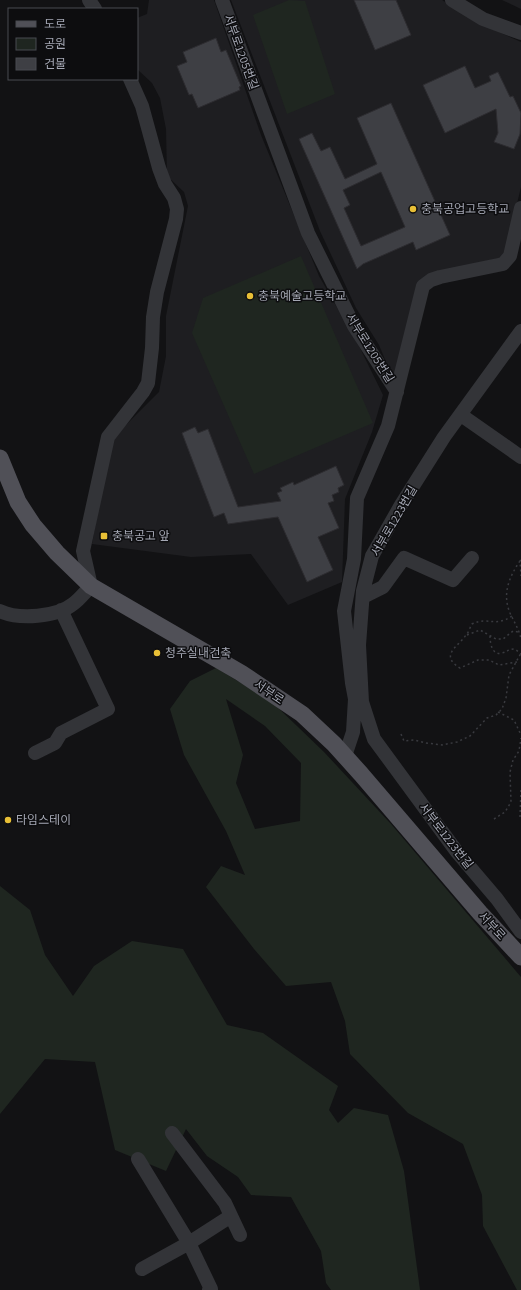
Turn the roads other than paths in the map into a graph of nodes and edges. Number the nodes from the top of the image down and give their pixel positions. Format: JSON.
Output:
{"nodes":[{"id":1,"x":222,"y":0,"type":"edge"},
{"id":2,"x":452,"y":0,"type":"edge"},
{"id":3,"x":521,"y":33,"type":"edge"},
{"id":4,"x":130,"y":80,"type":"edge"},
{"id":5,"x":521,"y":208,"type":"edge"},
{"id":6,"x":521,"y":330,"type":"edge"},
{"id":7,"x":397,"y":392,"type":"junction"},
{"id":8,"x":461,"y":415,"type":"junction"},
{"id":9,"x":521,"y":457,"type":"edge"},
{"id":10,"x":0,"y":458,"type":"edge"},
{"id":11,"x":472,"y":558,"type":"dead end"},
{"id":12,"x":91,"y":586,"type":"junction"},
{"id":13,"x":363,"y":597,"type":"junction"},
{"id":14,"x":61,"y":610,"type":"junction"},
{"id":15,"x":0,"y":611,"type":"edge"},
{"id":16,"x":354,"y":647,"type":"junction"},
{"id":17,"x":35,"y":753,"type":"dead end"},
{"id":18,"x":345,"y":756,"type":"junction"},
{"id":19,"x":521,"y":932,"type":"edge"},
{"id":20,"x":521,"y":957,"type":"edge"},
{"id":21,"x":172,"y":1133,"type":"dead end"},
{"id":22,"x":138,"y":1159,"type":"dead end"},
{"id":23,"x":231,"y":1216,"type":"junction"},
{"id":24,"x":240,"y":1235,"type":"dead end"},
{"id":25,"x":189,"y":1243,"type":"junction"},
{"id":26,"x":142,"y":1269,"type":"dead end"},
{"id":27,"x":210,"y":1290,"type":"edge"}],
"edges":[{"from":1,"to":7,"type":"street","name":"서부로1205번길"},
{"from":2,"to":3,"type":"street"},
{"from":4,"to":12,"type":"street"},
{"from":5,"to":7,"type":"street"},
{"from":6,"to":8,"type":"street","name":"서부로1223번길"},
{"from":7,"to":16,"type":"street","name":"서부로1205번길"},
{"from":8,"to":9,"type":"street"},
{"from":8,"to":13,"type":"street","name":"서부로1223번길"},
{"from":10,"to":12,"type":"main road","name":"서부로"},
{"from":11,"to":13,"type":"street"},
{"from":12,"to":14,"type":"street"},
{"from":12,"to":18,"type":"main road","name":"서부로"},
{"from":13,"to":16,"type":"street","name":"서부로1223번길"},
{"from":14,"to":15,"type":"street"},
{"from":14,"to":17,"type":"street"},
{"from":16,"to":18,"type":"street","name":"서부로1205번길"},
{"from":16,"to":19,"type":"street","name":"서부로1223번길"},
{"from":18,"to":20,"type":"main road","name":"서부로"},
{"from":21,"to":23,"type":"street"},
{"from":22,"to":25,"type":"street"},
{"from":23,"to":24,"type":"street"},
{"from":23,"to":25,"type":"street"},
{"from":25,"to":26,"type":"street"},
{"from":25,"to":27,"type":"street"}]}
